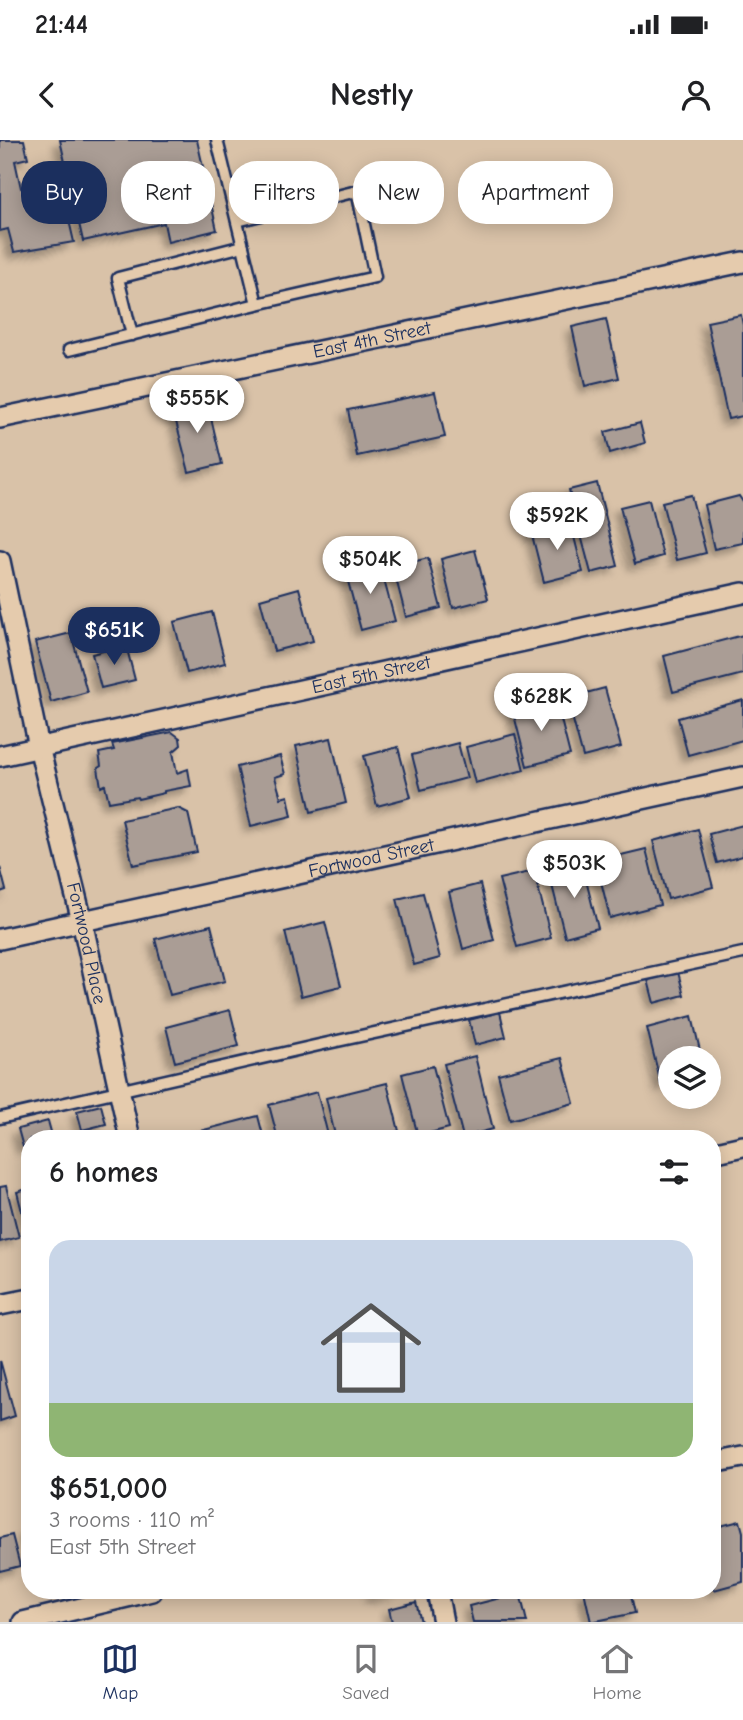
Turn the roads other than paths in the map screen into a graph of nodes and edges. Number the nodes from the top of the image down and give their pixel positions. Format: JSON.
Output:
{"nodes":[{"id":1,"x":217,"y":140,"type":"edge"},
{"id":2,"x":229,"y":189,"type":"edge"},
{"id":3,"x":339,"y":196,"type":"edge"},
{"id":4,"x":238,"y":224,"type":"edge"},
{"id":5,"x":243,"y":246,"type":"junction"},
{"id":6,"x":743,"y":261,"type":"edge"},
{"id":7,"x":257,"y":304,"type":"junction"},
{"id":8,"x":132,"y":335,"type":"junction"},
{"id":9,"x":69,"y":350,"type":"dead end"},
{"id":10,"x":0,"y":418,"type":"edge"},
{"id":11,"x":0,"y":561,"type":"edge"},
{"id":12,"x":743,"y":593,"type":"edge"},
{"id":13,"x":39,"y":747,"type":"junction"},
{"id":14,"x":0,"y":756,"type":"edge"},
{"id":15,"x":743,"y":777,"type":"edge"},
{"id":16,"x":82,"y":921,"type":"junction"},
{"id":17,"x":0,"y":939,"type":"edge"},
{"id":18,"x":743,"y":954,"type":"edge"},
{"id":19,"x":119,"y":1091,"type":"junction"},
{"id":20,"x":0,"y":1118,"type":"edge"},
{"id":21,"x":128,"y":1130,"type":"edge"},
{"id":22,"x":743,"y":1146,"type":"edge"},
{"id":23,"x":721,"y":1151,"type":"edge"},
{"id":24,"x":21,"y":1300,"type":"edge"},
{"id":25,"x":0,"y":1305,"type":"edge"},
{"id":26,"x":743,"y":1457,"type":"edge"},
{"id":27,"x":721,"y":1462,"type":"edge"},
{"id":28,"x":119,"y":1599,"type":"edge"},
{"id":29,"x":439,"y":1599,"type":"edge"},
{"id":30,"x":23,"y":1622,"type":"edge"},
{"id":31,"x":443,"y":1622,"type":"edge"}],
"edges":[{"from":1,"to":2,"type":"lane"},
{"from":3,"to":7,"type":"lane"},
{"from":4,"to":5,"type":"lane"},
{"from":5,"to":7,"type":"lane"},
{"from":5,"to":8,"type":"lane"},
{"from":6,"to":10,"type":"street","name":"East 4th Street"},
{"from":7,"to":8,"type":"lane"},
{"from":8,"to":9,"type":"lane"},
{"from":11,"to":13,"type":"street","name":"Fortwood Place"},
{"from":12,"to":13,"type":"street","name":"East 5th Street"},
{"from":13,"to":14,"type":"street","name":"East 5th Street"},
{"from":13,"to":16,"type":"street","name":"Fortwood Place"},
{"from":15,"to":16,"type":"street","name":"Fortwood Street"},
{"from":16,"to":17,"type":"street","name":"Fortwood Street"},
{"from":16,"to":19,"type":"street","name":"Fortwood Place"},
{"from":18,"to":19,"type":"lane"},
{"from":19,"to":20,"type":"lane"},
{"from":19,"to":21,"type":"street","name":"Fortwood Place"},
{"from":22,"to":23,"type":"street"},
{"from":24,"to":25,"type":"street"},
{"from":26,"to":27,"type":"street"},
{"from":28,"to":30,"type":"street"},
{"from":29,"to":31,"type":"street"}]}
